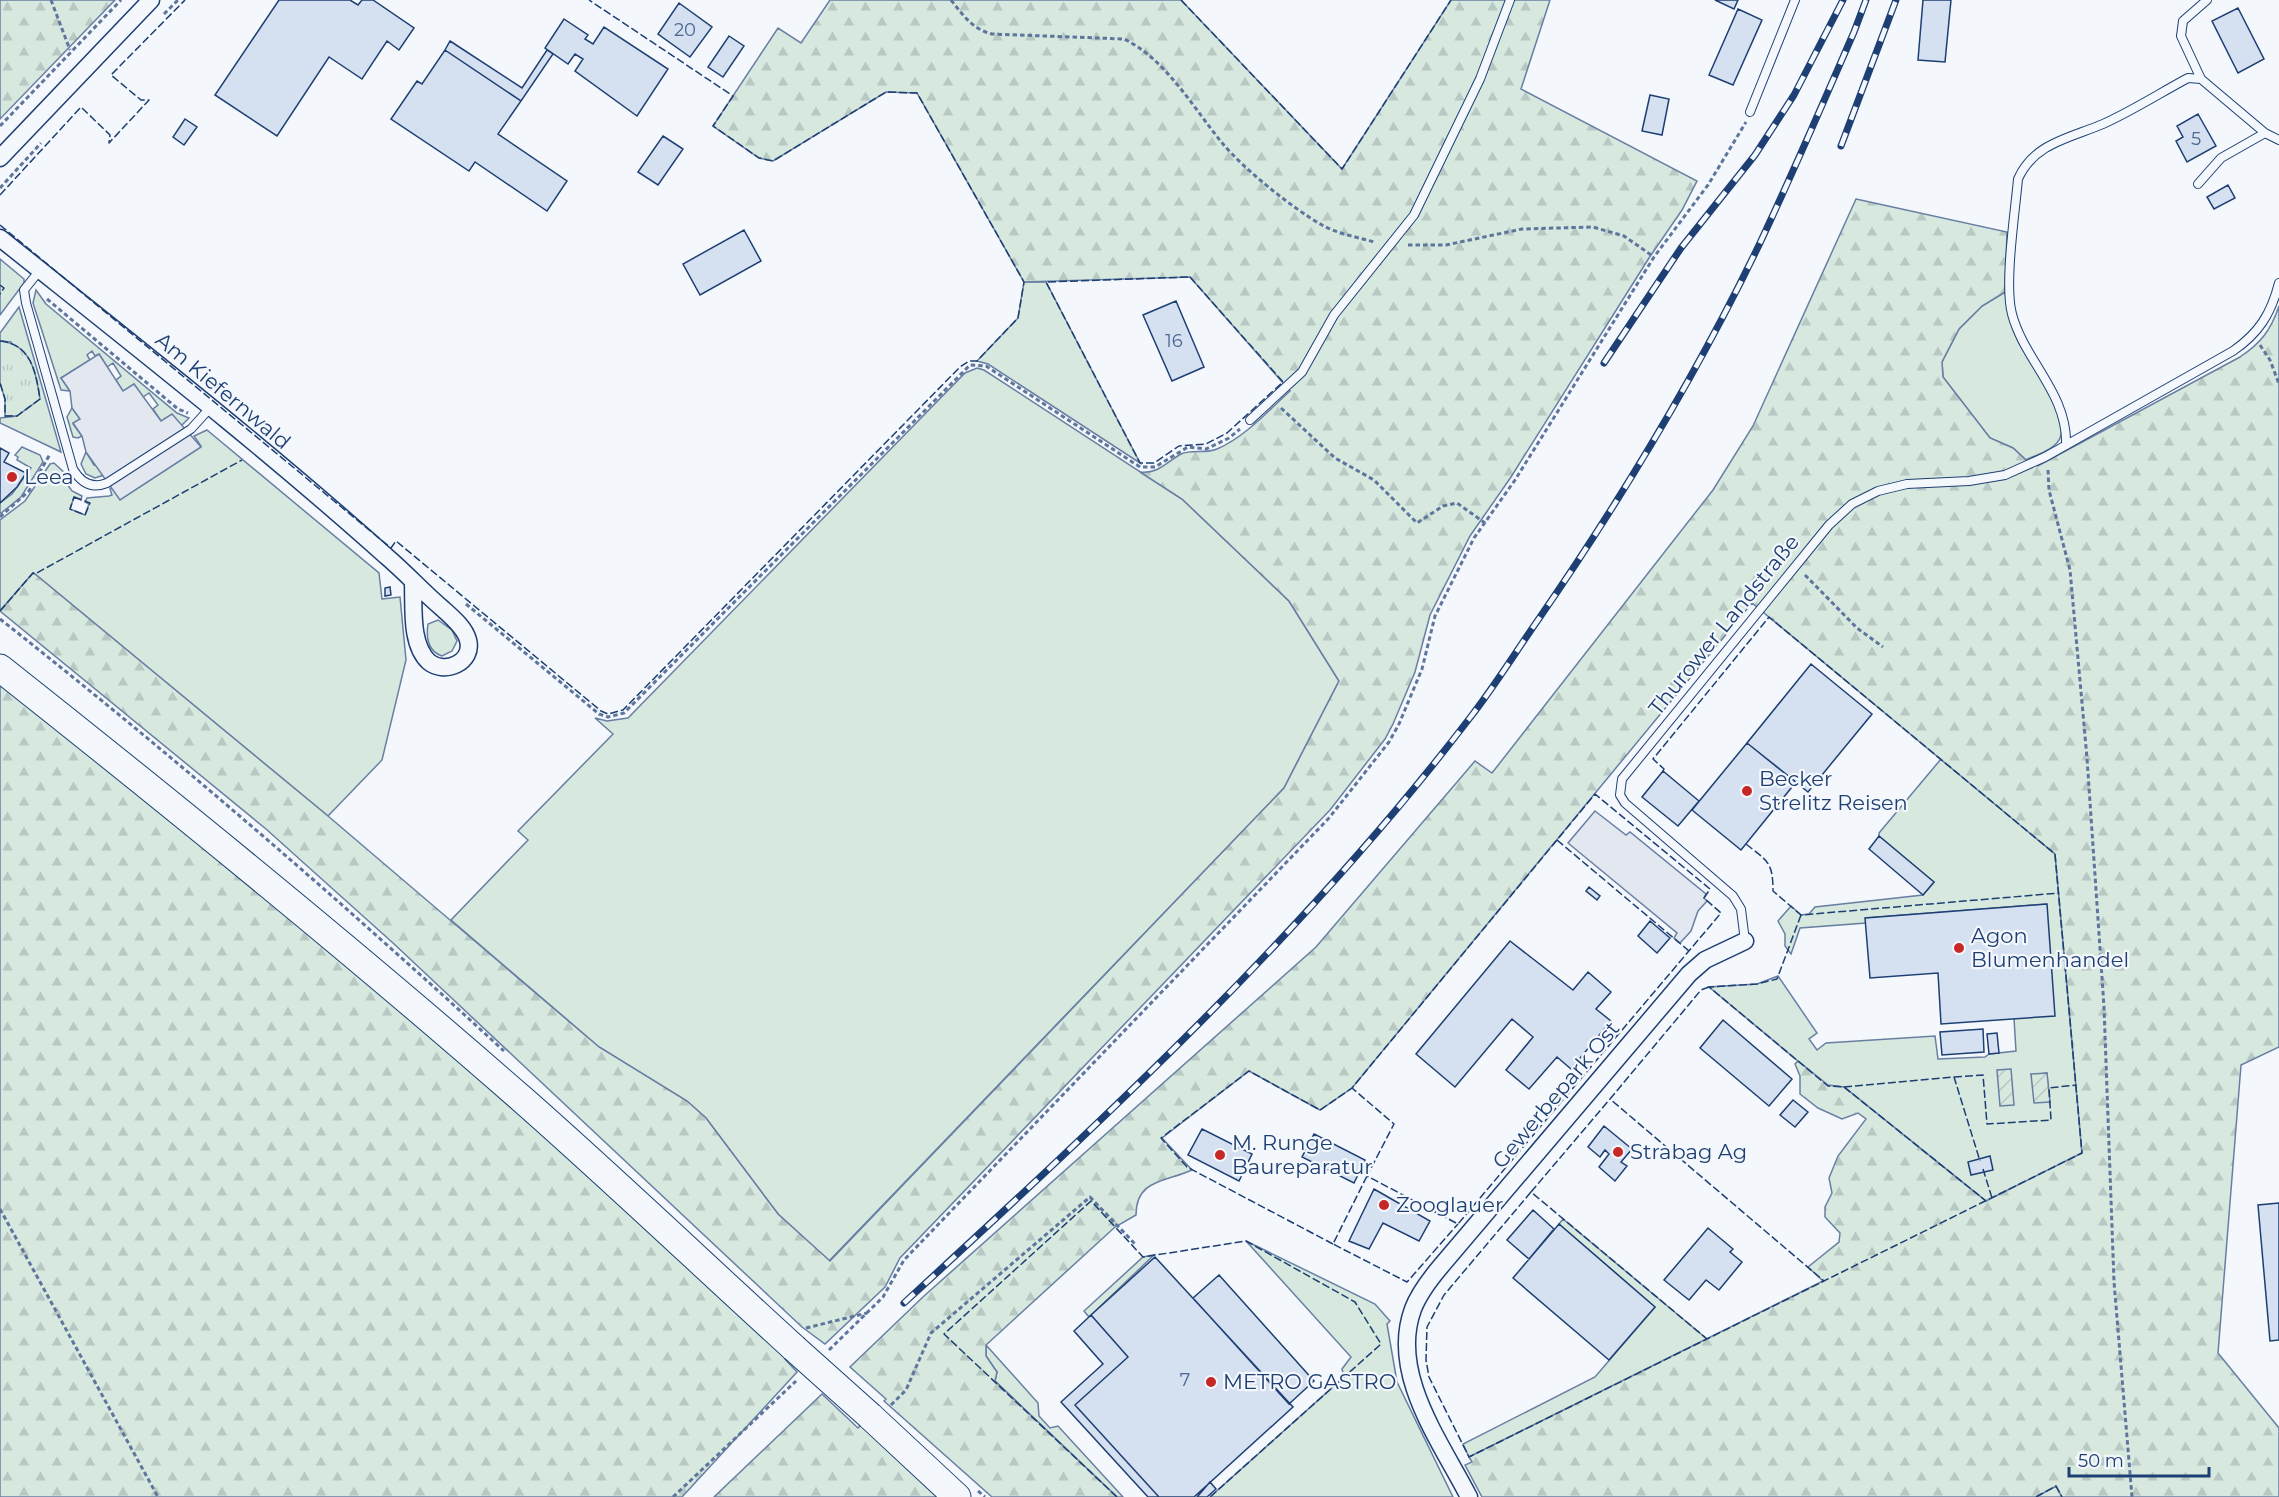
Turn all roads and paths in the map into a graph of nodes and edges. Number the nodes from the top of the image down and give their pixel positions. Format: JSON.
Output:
{"nodes":[{"id":1,"x":51,"y":0,"type":"edge"},
{"id":2,"x":121,"y":0,"type":"edge"},
{"id":3,"x":151,"y":0,"type":"edge"},
{"id":4,"x":951,"y":0,"type":"edge"},
{"id":5,"x":1510,"y":0,"type":"edge"},
{"id":6,"x":1795,"y":0,"type":"edge"},
{"id":7,"x":2207,"y":0,"type":"edge"},
{"id":8,"x":70,"y":51,"type":"junction"},
{"id":9,"x":86,"y":66,"type":"junction"},
{"id":10,"x":2201,"y":79,"type":"junction"},
{"id":11,"x":1750,"y":112,"type":"joint"},
{"id":12,"x":0,"y":126,"type":"edge"},
{"id":13,"x":2265,"y":133,"type":"junction"},
{"id":14,"x":2279,"y":140,"type":"edge"},
{"id":15,"x":0,"y":158,"type":"edge"},
{"id":16,"x":2198,"y":184,"type":"dead end"},
{"id":17,"x":0,"y":238,"type":"edge"},
{"id":18,"x":1390,"y":245,"type":"junction"},
{"id":19,"x":1654,"y":257,"type":"junction"},
{"id":20,"x":36,"y":276,"type":"junction"},
{"id":21,"x":2279,"y":284,"type":"edge"},
{"id":22,"x":2253,"y":337,"type":"junction"},
{"id":23,"x":2279,"y":384,"type":"edge"},
{"id":24,"x":1273,"y":399,"type":"junction"},
{"id":25,"x":205,"y":415,"type":"junction"},
{"id":26,"x":1250,"y":420,"type":"joint"},
{"id":27,"x":2066,"y":445,"type":"junction"},
{"id":28,"x":50,"y":454,"type":"dead end"},
{"id":29,"x":2045,"y":456,"type":"junction"},
{"id":30,"x":0,"y":517,"type":"edge"},
{"id":31,"x":1485,"y":523,"type":"junction"},
{"id":32,"x":1795,"y":567,"type":"junction"},
{"id":33,"x":413,"y":584,"type":"junction"},
{"id":34,"x":465,"y":603,"type":"dead end"},
{"id":35,"x":1883,"y":646,"type":"dead end"},
{"id":36,"x":0,"y":668,"type":"edge"},
{"id":37,"x":1744,"y":942,"type":"joint"},
{"id":38,"x":0,"y":1209,"type":"edge"},
{"id":39,"x":1136,"y":1245,"type":"dead end"},
{"id":40,"x":868,"y":1312,"type":"junction"},
{"id":41,"x":798,"y":1339,"type":"junction"},
{"id":42,"x":826,"y":1353,"type":"dead end"},
{"id":43,"x":801,"y":1377,"type":"dead end"},
{"id":44,"x":878,"y":1412,"type":"junction"},
{"id":45,"x":158,"y":1497,"type":"edge"},
{"id":46,"x":673,"y":1497,"type":"edge"},
{"id":47,"x":957,"y":1497,"type":"edge"},
{"id":48,"x":1469,"y":1497,"type":"edge"},
{"id":49,"x":2132,"y":1497,"type":"edge"}],
"edges":[{"from":1,"to":8,"type":"path"},
{"from":2,"to":8,"type":"path"},
{"from":3,"to":9,"type":"street"},
{"from":4,"to":18,"type":"path"},
{"from":5,"to":18,"type":"lane"},
{"from":6,"to":11,"type":"lane"},
{"from":7,"to":10,"type":"lane"},
{"from":8,"to":9,"type":"path"},
{"from":8,"to":12,"type":"path"},
{"from":9,"to":15,"type":"street"},
{"from":10,"to":13,"type":"lane"},
{"from":10,"to":27,"type":"lane"},
{"from":11,"to":19,"type":"path"},
{"from":13,"to":14,"type":"lane"},
{"from":13,"to":16,"type":"lane"},
{"from":17,"to":20,"type":"street","name":"Am Kiefernwald"},
{"from":18,"to":19,"type":"path"},
{"from":18,"to":24,"type":"lane"},
{"from":19,"to":31,"type":"path"},
{"from":20,"to":25,"type":"street","name":"Am Kiefernwald"},
{"from":20,"to":25,"type":"path"},
{"from":20,"to":25,"type":"lane"},
{"from":21,"to":22,"type":"lane","name":"Thurower Landstraße"},
{"from":22,"to":23,"type":"path"},
{"from":22,"to":27,"type":"lane","name":"Thurower Landstraße"},
{"from":24,"to":26,"type":"lane"},
{"from":24,"to":31,"type":"path"},
{"from":25,"to":33,"type":"street","name":"Am Kiefernwald"},
{"from":26,"to":34,"type":"path"},
{"from":27,"to":29,"type":"lane","name":"Thurower Landstraße"},
{"from":28,"to":30,"type":"path"},
{"from":29,"to":32,"type":"lane","name":"Thurower Landstraße"},
{"from":29,"to":49,"type":"path"},
{"from":31,"to":40,"type":"path"},
{"from":32,"to":35,"type":"path"},
{"from":32,"to":37,"type":"lane","name":"Thurower Landstraße"},
{"from":33,"to":33,"type":"street","name":"Am Kiefernwald"},
{"from":36,"to":41,"type":"main road"},
{"from":37,"to":48,"type":"street","name":"Gewerbepark Ost"},
{"from":38,"to":45,"type":"path"},
{"from":39,"to":44,"type":"path"},
{"from":40,"to":41,"type":"path"},
{"from":40,"to":42,"type":"path"},
{"from":41,"to":44,"type":"main road","bridge":true},
{"from":43,"to":46,"type":"path"},
{"from":44,"to":47,"type":"main road"}]}
